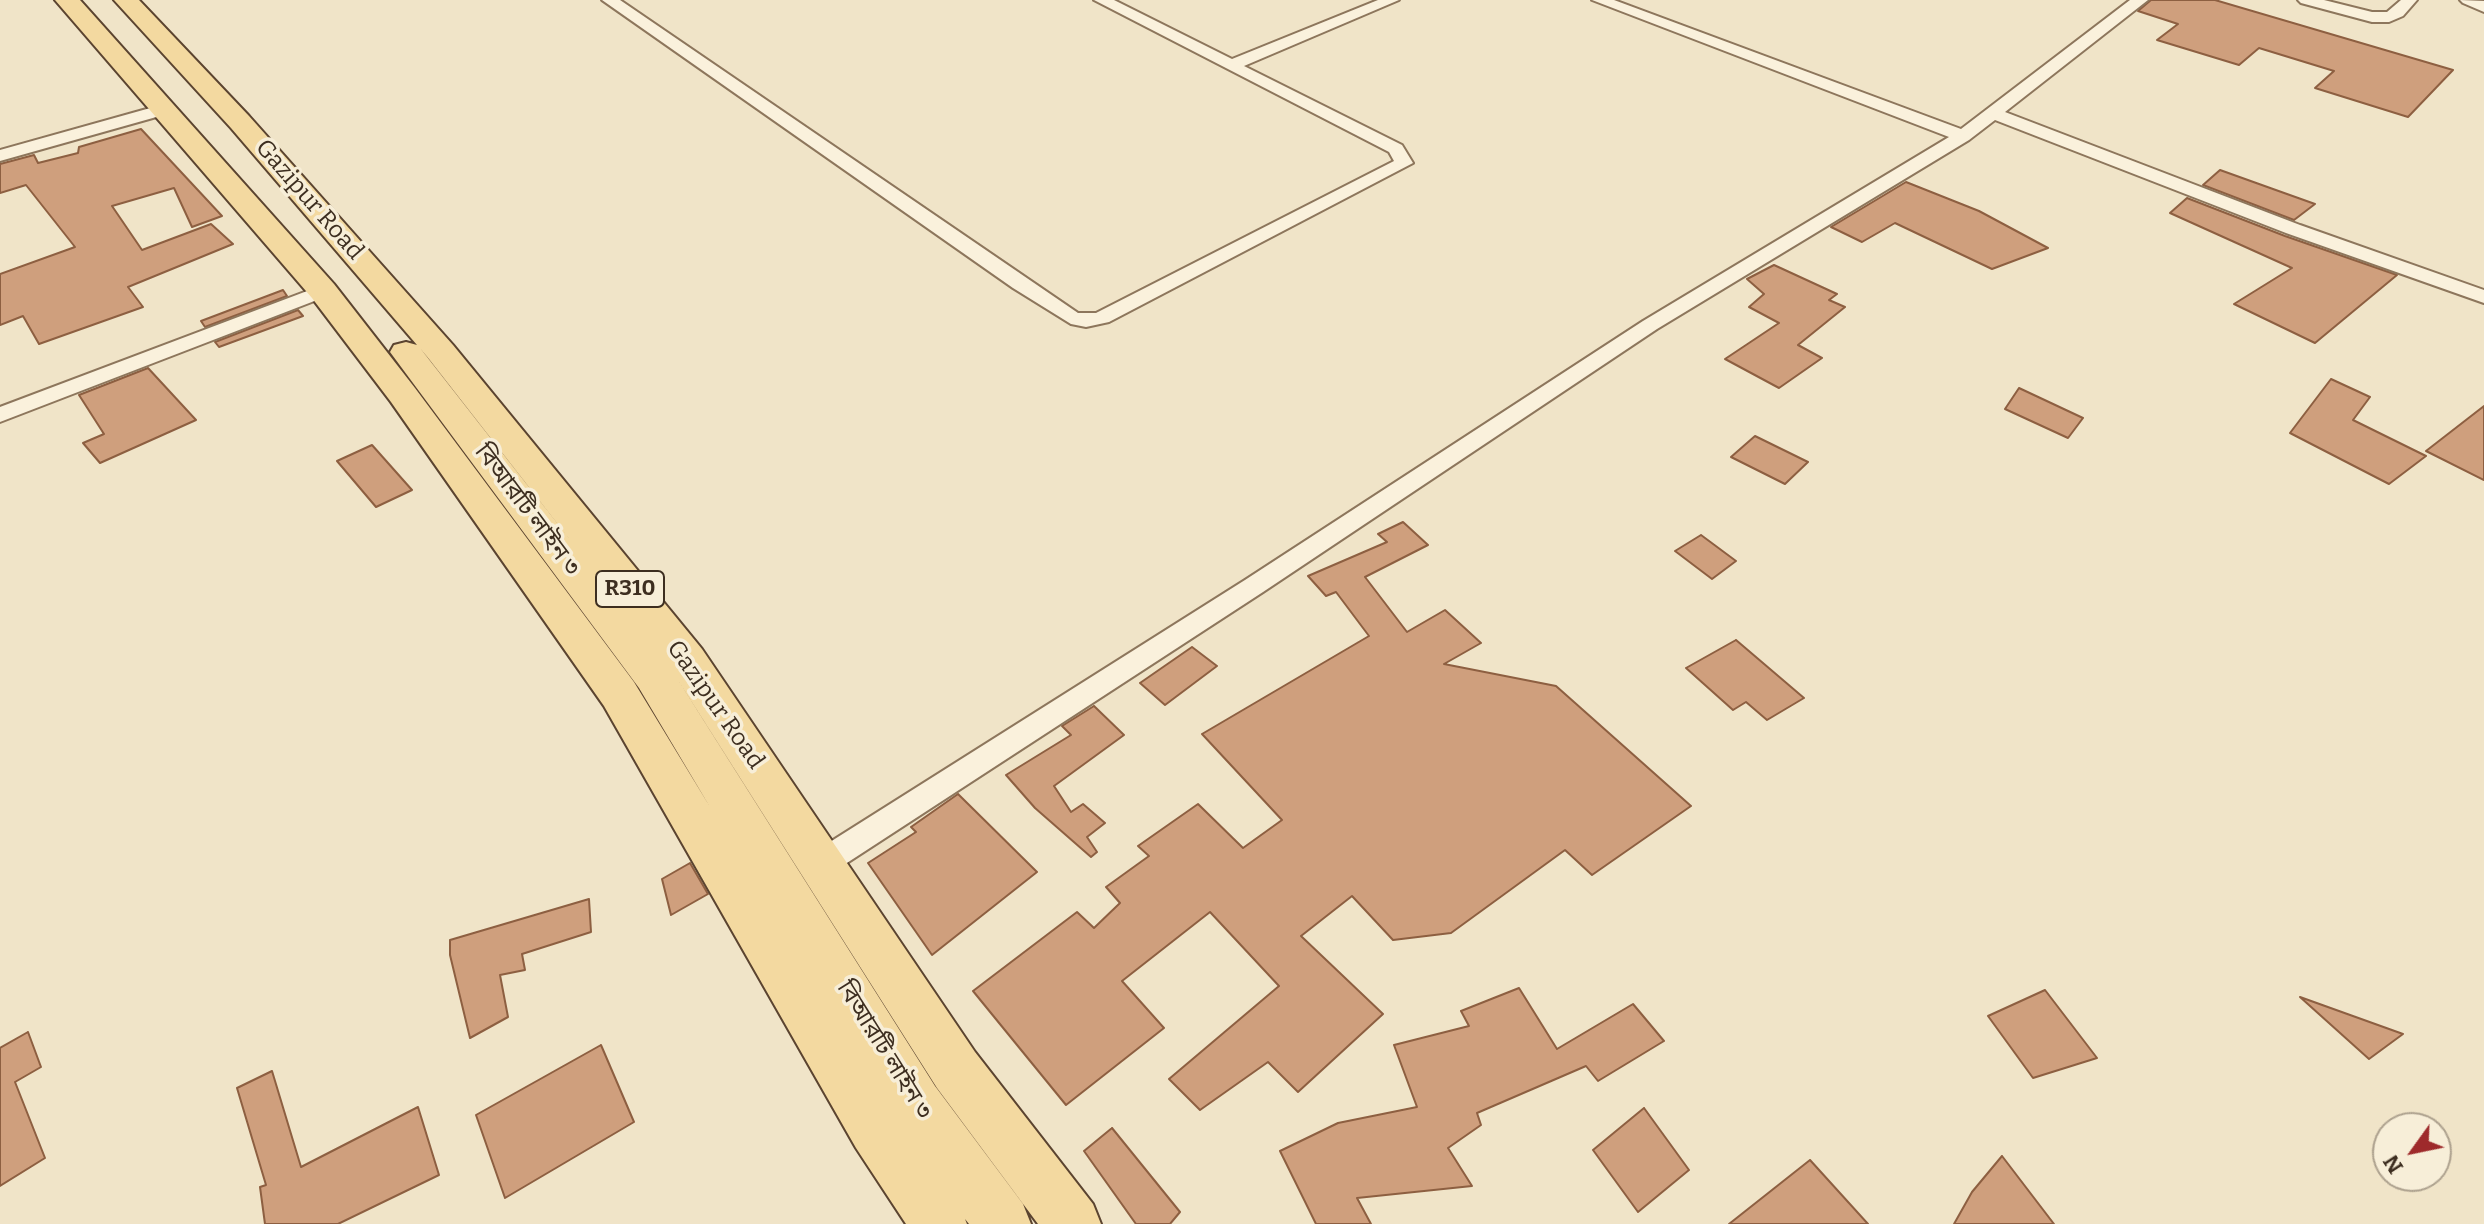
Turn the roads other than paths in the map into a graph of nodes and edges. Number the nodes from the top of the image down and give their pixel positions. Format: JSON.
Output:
{"nodes":[{"id":1,"x":67,"y":0,"type":"edge"},
{"id":2,"x":97,"y":0,"type":"edge"},
{"id":3,"x":126,"y":0,"type":"edge"},
{"id":4,"x":610,"y":0,"type":"edge"},
{"id":5,"x":1102,"y":0,"type":"edge"},
{"id":6,"x":1391,"y":0,"type":"edge"},
{"id":7,"x":1600,"y":0,"type":"edge"},
{"id":8,"x":2140,"y":0,"type":"edge"},
{"id":9,"x":2306,"y":0,"type":"edge"},
{"id":10,"x":2409,"y":0,"type":"edge"},
{"id":11,"x":2468,"y":0,"type":"edge"},
{"id":12,"x":2484,"y":7,"type":"edge"},
{"id":13,"x":1232,"y":65,"type":"junction"},
{"id":14,"x":161,"y":110,"type":"junction"},
{"id":15,"x":1992,"y":113,"type":"junction"},
{"id":16,"x":1963,"y":136,"type":"junction"},
{"id":17,"x":0,"y":156,"type":"edge"},
{"id":18,"x":323,"y":291,"type":"junction"},
{"id":19,"x":2484,"y":297,"type":"edge"},
{"id":20,"x":0,"y":415,"type":"edge"},
{"id":21,"x":822,"y":863,"type":"junction"},
{"id":22,"x":939,"y":1224,"type":"edge"},
{"id":23,"x":1003,"y":1224,"type":"edge"},
{"id":24,"x":1073,"y":1224,"type":"edge"}],
"edges":[{"from":1,"to":14,"type":"main road","name":"Gazipur Road","number":"R310"},
{"from":2,"to":23,"type":"main road","name":"বিআরটি লাইন ৩"},
{"from":3,"to":21,"type":"main road","name":"Gazipur Road","number":"R310"},
{"from":4,"to":13,"type":"street"},
{"from":5,"to":13,"type":"street"},
{"from":6,"to":13,"type":"street"},
{"from":7,"to":16,"type":"street"},
{"from":8,"to":15,"type":"street"},
{"from":9,"to":10,"type":"street"},
{"from":11,"to":12,"type":"street"},
{"from":14,"to":17,"type":"street"},
{"from":14,"to":18,"type":"main road","name":"Gazipur Road","number":"R310"},
{"from":15,"to":16,"type":"street"},
{"from":15,"to":19,"type":"street"},
{"from":16,"to":21,"type":"street"},
{"from":18,"to":20,"type":"street"},
{"from":18,"to":22,"type":"main road","name":"Gazipur Road","number":"R310"},
{"from":21,"to":24,"type":"main road","name":"Gazipur Road","number":"R310"}]}
